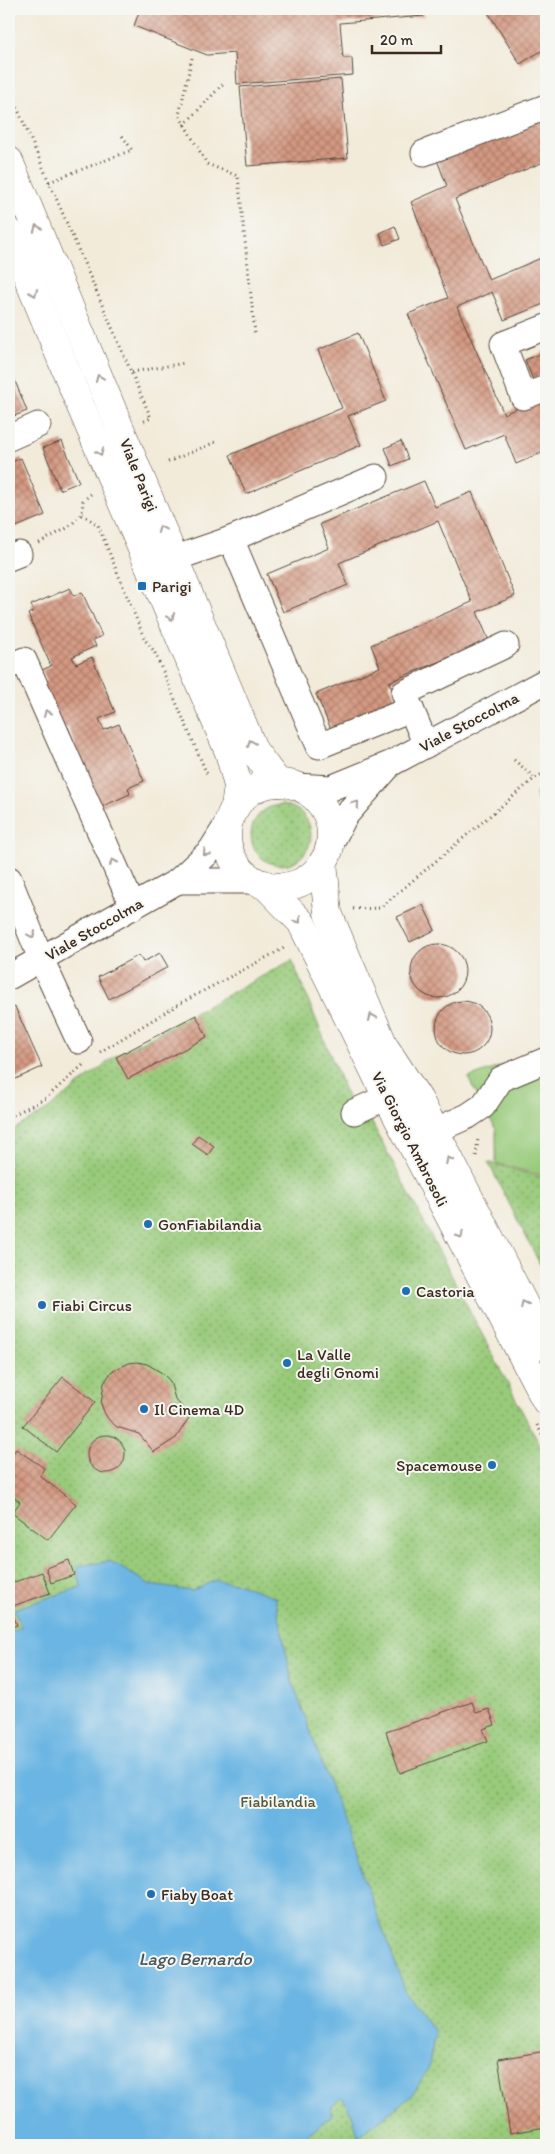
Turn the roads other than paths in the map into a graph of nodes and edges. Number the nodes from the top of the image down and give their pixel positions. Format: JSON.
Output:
{"nodes":[{"id":1,"x":546,"y":107,"type":"edge"},
{"id":2,"x":424,"y":153,"type":"dead end"},
{"id":3,"x":9,"y":161,"type":"edge"},
{"id":4,"x":9,"y":232,"type":"edge"},
{"id":5,"x":546,"y":327,"type":"edge"},
{"id":6,"x":546,"y":388,"type":"edge"},
{"id":7,"x":38,"y":426,"type":"dead end"},
{"id":8,"x":9,"y":438,"type":"edge"},
{"id":9,"x":376,"y":477,"type":"dead end"},
{"id":10,"x":231,"y":539,"type":"junction"},
{"id":11,"x":173,"y":559,"type":"junction"},
{"id":12,"x":506,"y":645,"type":"dead end"},
{"id":13,"x":9,"y":666,"type":"edge"},
{"id":14,"x":546,"y":681,"type":"edge"},
{"id":15,"x":411,"y":709,"type":"junction"},
{"id":16,"x":426,"y":745,"type":"junction"},
{"id":17,"x":392,"y":763,"type":"junction"},
{"id":18,"x":287,"y":785,"type":"junction"},
{"id":19,"x":232,"y":815,"type":"junction"},
{"id":20,"x":327,"y":854,"type":"junction"},
{"id":21,"x":9,"y":878,"type":"edge"},
{"id":22,"x":178,"y":881,"type":"junction"},
{"id":23,"x":260,"y":883,"type":"junction"},
{"id":24,"x":133,"y":907,"type":"junction"},
{"id":25,"x":41,"y":959,"type":"junction"},
{"id":26,"x":9,"y":977,"type":"edge"},
{"id":27,"x":87,"y":1053,"type":"road end"},
{"id":28,"x":546,"y":1060,"type":"edge"},
{"id":29,"x":387,"y":1097,"type":"junction"},
{"id":30,"x":354,"y":1112,"type":"dead end"},
{"id":31,"x":434,"y":1131,"type":"junction"},
{"id":32,"x":546,"y":1348,"type":"edge"},
{"id":33,"x":546,"y":1401,"type":"edge"}],
"edges":[{"from":1,"to":2,"type":"street"},
{"from":11,"to":3,"type":"main road","name":"Viale Parigi","one_way":true},
{"from":4,"to":19,"type":"main road","name":"Viale Parigi","one_way":true},
{"from":5,"to":6,"type":"street"},
{"from":7,"to":8,"type":"street"},
{"from":9,"to":10,"type":"street"},
{"from":10,"to":11,"type":"street"},
{"from":10,"to":15,"type":"street"},
{"from":18,"to":11,"type":"main road","name":"Viale Parigi","one_way":true},
{"from":12,"to":15,"type":"street"},
{"from":24,"to":13,"type":"street","one_way":true},
{"from":14,"to":16,"type":"street","name":"Viale Stoccolma"},
{"from":15,"to":16,"type":"street"},
{"from":16,"to":17,"type":"street","name":"Viale Stoccolma"},
{"from":17,"to":18,"type":"street","name":"Viale Stoccolma"},
{"from":20,"to":17,"type":"street","name":"Viale Stoccolma","one_way":true},
{"from":18,"to":19,"type":"main road"},
{"from":18,"to":20,"type":"main road"},
{"from":19,"to":22,"type":"street","name":"Viale Stoccolma","one_way":true},
{"from":19,"to":23,"type":"main road"},
{"from":20,"to":23,"type":"main road"},
{"from":31,"to":20,"type":"main road","name":"Via Giorgio Ambrosoli","one_way":true},
{"from":21,"to":25,"type":"street","one_way":true},
{"from":22,"to":23,"type":"street"},
{"from":22,"to":24,"type":"street","name":"Viale Stoccolma"},
{"from":23,"to":29,"type":"main road","name":"Via Giorgio Ambrosoli","one_way":true},
{"from":24,"to":25,"type":"street","name":"Viale Stoccolma"},
{"from":25,"to":26,"type":"street","name":"Viale Stoccolma"},
{"from":25,"to":27,"type":"street"},
{"from":28,"to":31,"type":"street"},
{"from":29,"to":30,"type":"street"},
{"from":29,"to":33,"type":"main road","name":"Via Giorgio Ambrosoli","one_way":true},
{"from":32,"to":31,"type":"main road","name":"Via Giorgio Ambrosoli","one_way":true}]}
